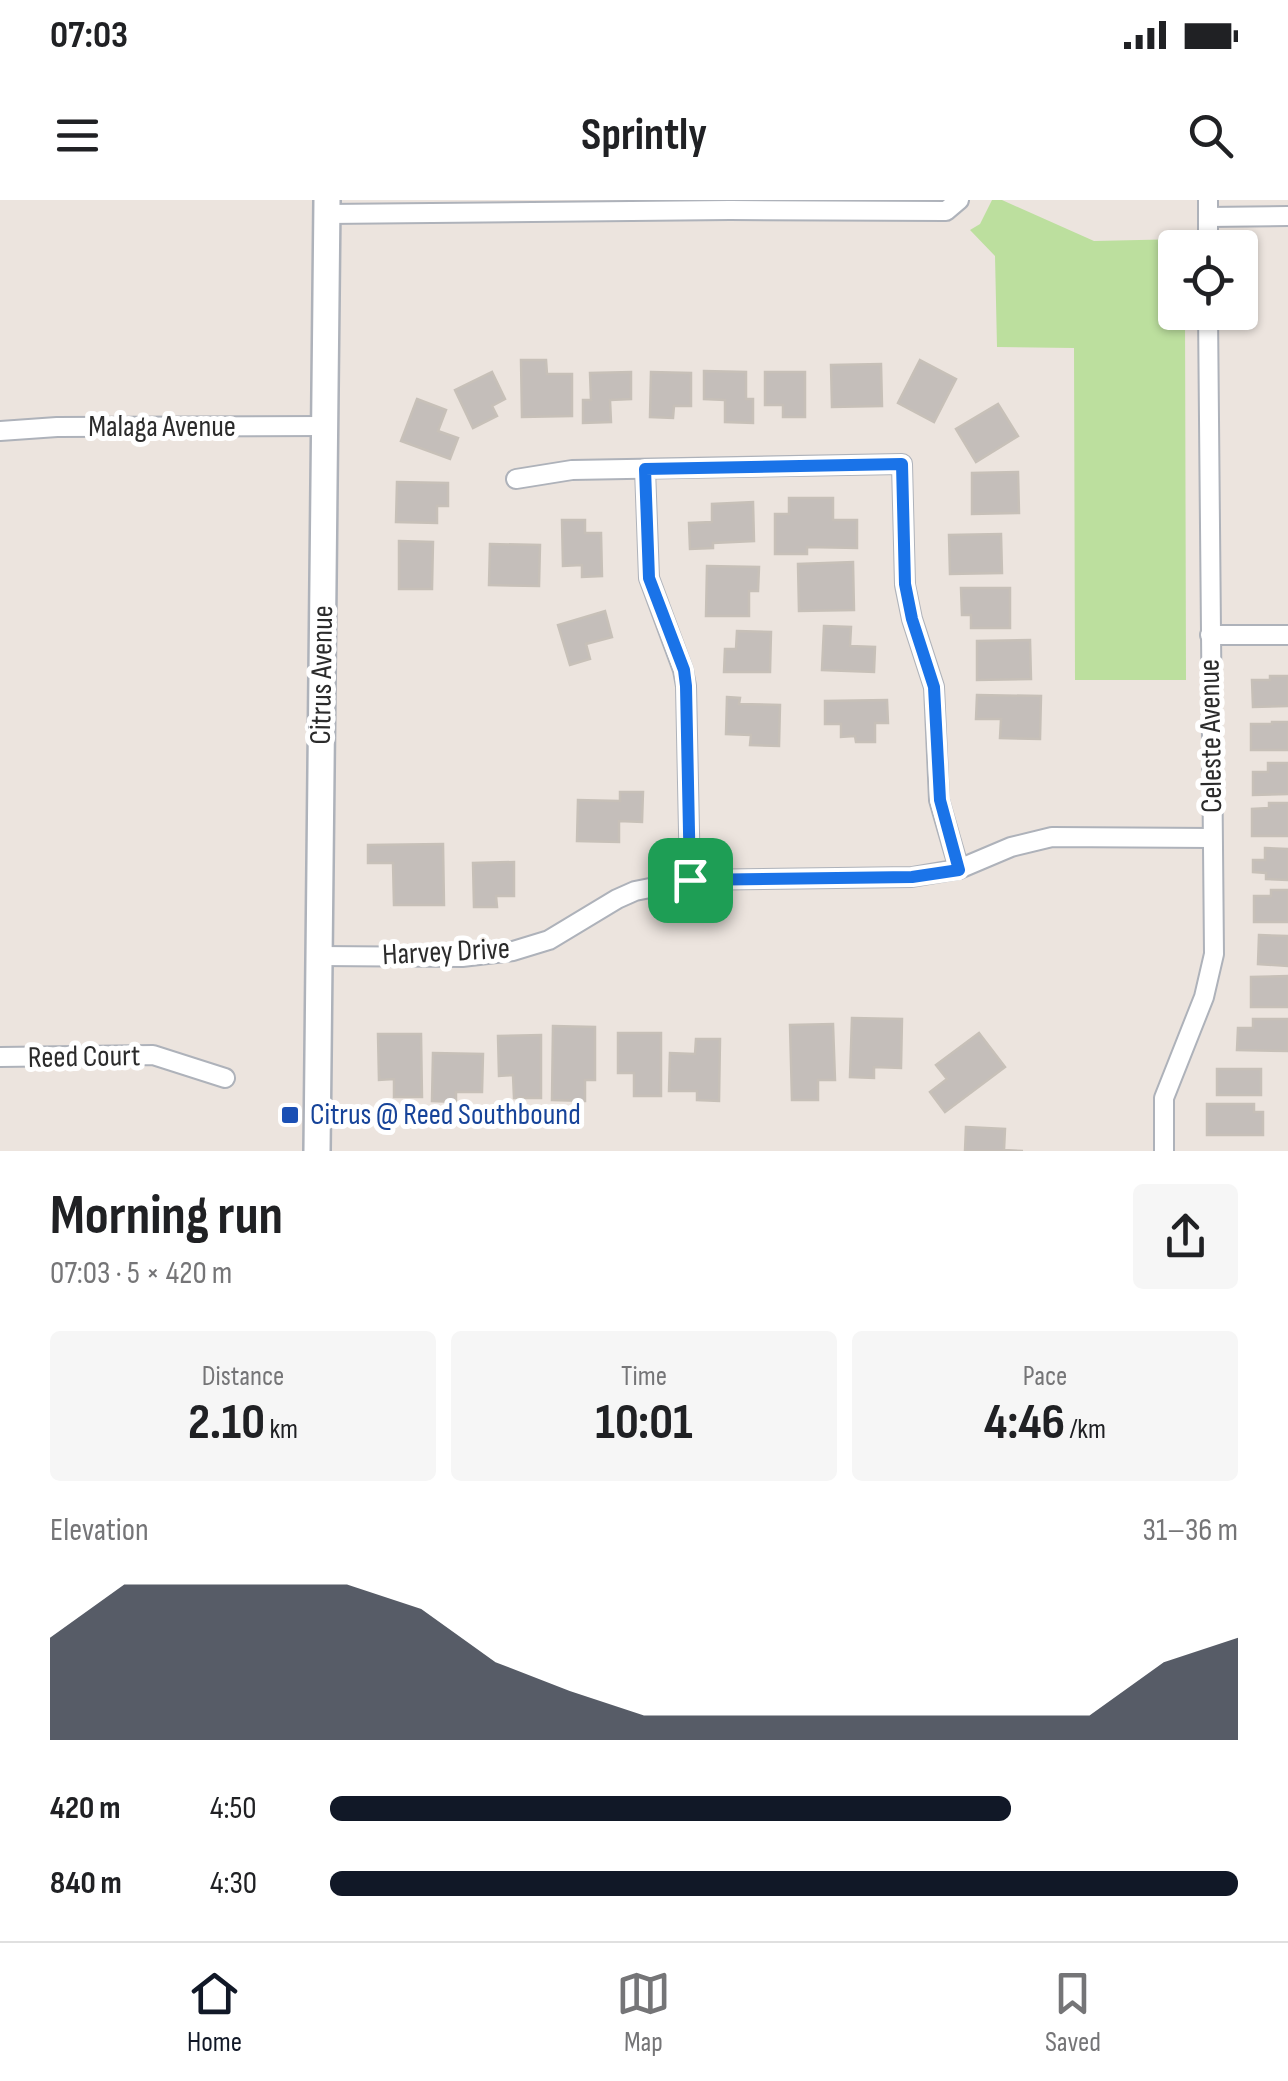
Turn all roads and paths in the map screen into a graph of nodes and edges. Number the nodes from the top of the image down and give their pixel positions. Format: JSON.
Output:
{"nodes":[{"id":1,"x":730,"y":205,"type":"edge"},
{"id":2,"x":486,"y":206,"type":"edge"},
{"id":3,"x":952,"y":206,"type":"edge"},
{"id":4,"x":327,"y":207,"type":"edge"},
{"id":5,"x":1208,"y":208,"type":"edge"},
{"id":6,"x":1288,"y":216,"type":"edge"},
{"id":7,"x":1208,"y":330,"type":"edge"},
{"id":8,"x":325,"y":426,"type":"junction"},
{"id":9,"x":0,"y":432,"type":"edge"},
{"id":10,"x":645,"y":469,"type":"junction"},
{"id":11,"x":516,"y":480,"type":"dead end"},
{"id":12,"x":1210,"y":635,"type":"junction"},
{"id":13,"x":1288,"y":635,"type":"edge"},
{"id":14,"x":1212,"y":838,"type":"junction"},
{"id":15,"x":959,"y":870,"type":"junction"},
{"id":16,"x":690,"y":880,"type":"junction"},
{"id":17,"x":318,"y":956,"type":"junction"},
{"id":18,"x":0,"y":1058,"type":"edge"},
{"id":19,"x":225,"y":1078,"type":"dead end"},
{"id":20,"x":317,"y":1151,"type":"edge"},
{"id":21,"x":1164,"y":1151,"type":"edge"}],
"edges":[{"from":1,"to":2,"type":"street"},
{"from":1,"to":3,"type":"street"},
{"from":2,"to":4,"type":"street"},
{"from":4,"to":8,"type":"main road","name":"Citrus Avenue"},
{"from":5,"to":6,"type":"street"},
{"from":7,"to":12,"type":"street","name":"Celeste Avenue"},
{"from":8,"to":9,"type":"street","name":"Malaga Avenue"},
{"from":8,"to":17,"type":"main road","name":"Citrus Avenue"},
{"from":10,"to":11,"type":"street"},
{"from":10,"to":15,"type":"street"},
{"from":10,"to":16,"type":"street"},
{"from":12,"to":13,"type":"street"},
{"from":12,"to":14,"type":"street","name":"Celeste Avenue"},
{"from":14,"to":15,"type":"street","name":"Harvey Drive"},
{"from":14,"to":21,"type":"street","name":"Celeste Avenue"},
{"from":15,"to":16,"type":"street","name":"Harvey Drive"},
{"from":16,"to":17,"type":"street","name":"Harvey Drive"},
{"from":17,"to":20,"type":"main road","name":"Citrus Avenue"},
{"from":18,"to":19,"type":"street","name":"Reed Court"}]}
